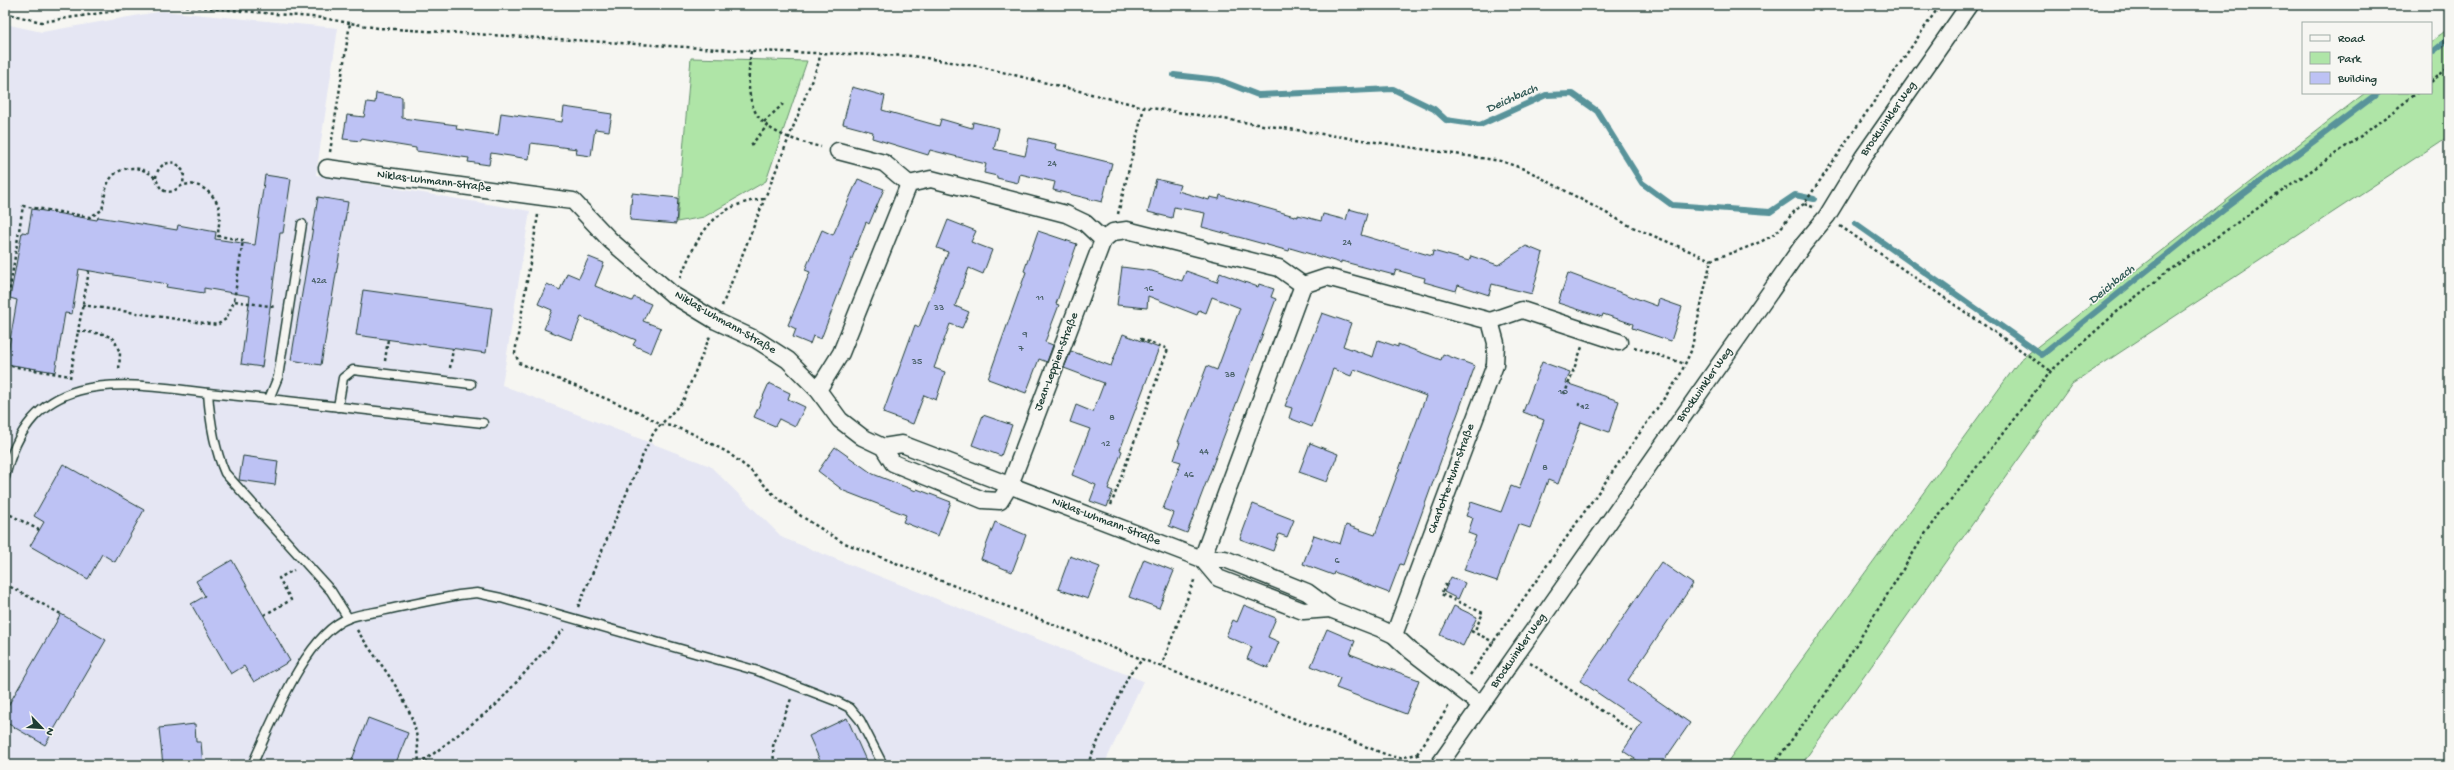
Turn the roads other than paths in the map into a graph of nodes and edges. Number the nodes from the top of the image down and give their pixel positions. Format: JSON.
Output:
{"nodes":[{"id":1,"x":1969,"y":5,"type":"edge"},
{"id":2,"x":838,"y":151,"type":"road end"},
{"id":3,"x":327,"y":168,"type":"road end"},
{"id":4,"x":909,"y":184,"type":"junction"},
{"id":5,"x":302,"y":224,"type":"dead end"},
{"id":6,"x":1108,"y":236,"type":"junction"},
{"id":7,"x":1303,"y":285,"type":"junction"},
{"id":8,"x":1490,"y":321,"type":"junction"},
{"id":9,"x":1619,"y":342,"type":"road end"},
{"id":10,"x":470,"y":384,"type":"dead end"},
{"id":11,"x":818,"y":390,"type":"junction"},
{"id":12,"x":208,"y":393,"type":"junction"},
{"id":13,"x":269,"y":399,"type":"junction"},
{"id":14,"x":338,"y":407,"type":"junction"},
{"id":15,"x":483,"y":423,"type":"dead end"},
{"id":16,"x":883,"y":447,"type":"junction"},
{"id":17,"x":5,"y":477,"type":"edge"},
{"id":18,"x":1010,"y":485,"type":"junction"},
{"id":19,"x":1202,"y":559,"type":"junction"},
{"id":20,"x":348,"y":618,"type":"junction"},
{"id":21,"x":1394,"y":635,"type":"junction"},
{"id":22,"x":1481,"y":705,"type":"junction"},
{"id":23,"x":252,"y":765,"type":"edge"},
{"id":24,"x":883,"y":765,"type":"edge"},
{"id":25,"x":1439,"y":765,"type":"edge"}],
"edges":[{"from":1,"to":22,"type":"street","name":"Brockwinkler Weg"},
{"from":2,"to":4,"type":"street"},
{"from":3,"to":11,"type":"street","name":"Niklas-Luhmann-Straße"},
{"from":4,"to":6,"type":"street"},
{"from":4,"to":11,"type":"street"},
{"from":5,"to":13,"type":"lane"},
{"from":6,"to":7,"type":"street"},
{"from":6,"to":18,"type":"street","name":"Jean-Leppien-Straße"},
{"from":7,"to":8,"type":"street"},
{"from":7,"to":19,"type":"street"},
{"from":8,"to":9,"type":"street"},
{"from":8,"to":21,"type":"street","name":"Charlotte-Huhn-Straße"},
{"from":10,"to":14,"type":"lane"},
{"from":11,"to":16,"type":"street","name":"Niklas-Luhmann-Straße"},
{"from":12,"to":13,"type":"lane"},
{"from":12,"to":17,"type":"lane"},
{"from":12,"to":20,"type":"lane"},
{"from":13,"to":14,"type":"lane"},
{"from":14,"to":15,"type":"lane"},
{"from":16,"to":18,"type":"street","name":"Niklas-Luhmann-Straße"},
{"from":16,"to":18,"type":"street"},
{"from":18,"to":19,"type":"street","name":"Niklas-Luhmann-Straße"},
{"from":19,"to":21,"type":"street","name":"Niklas-Luhmann-Straße"},
{"from":20,"to":23,"type":"lane"},
{"from":20,"to":24,"type":"lane"},
{"from":21,"to":22,"type":"street","name":"Niklas-Luhmann-Straße"},
{"from":22,"to":25,"type":"street","name":"Brockwinkler Weg"}]}
